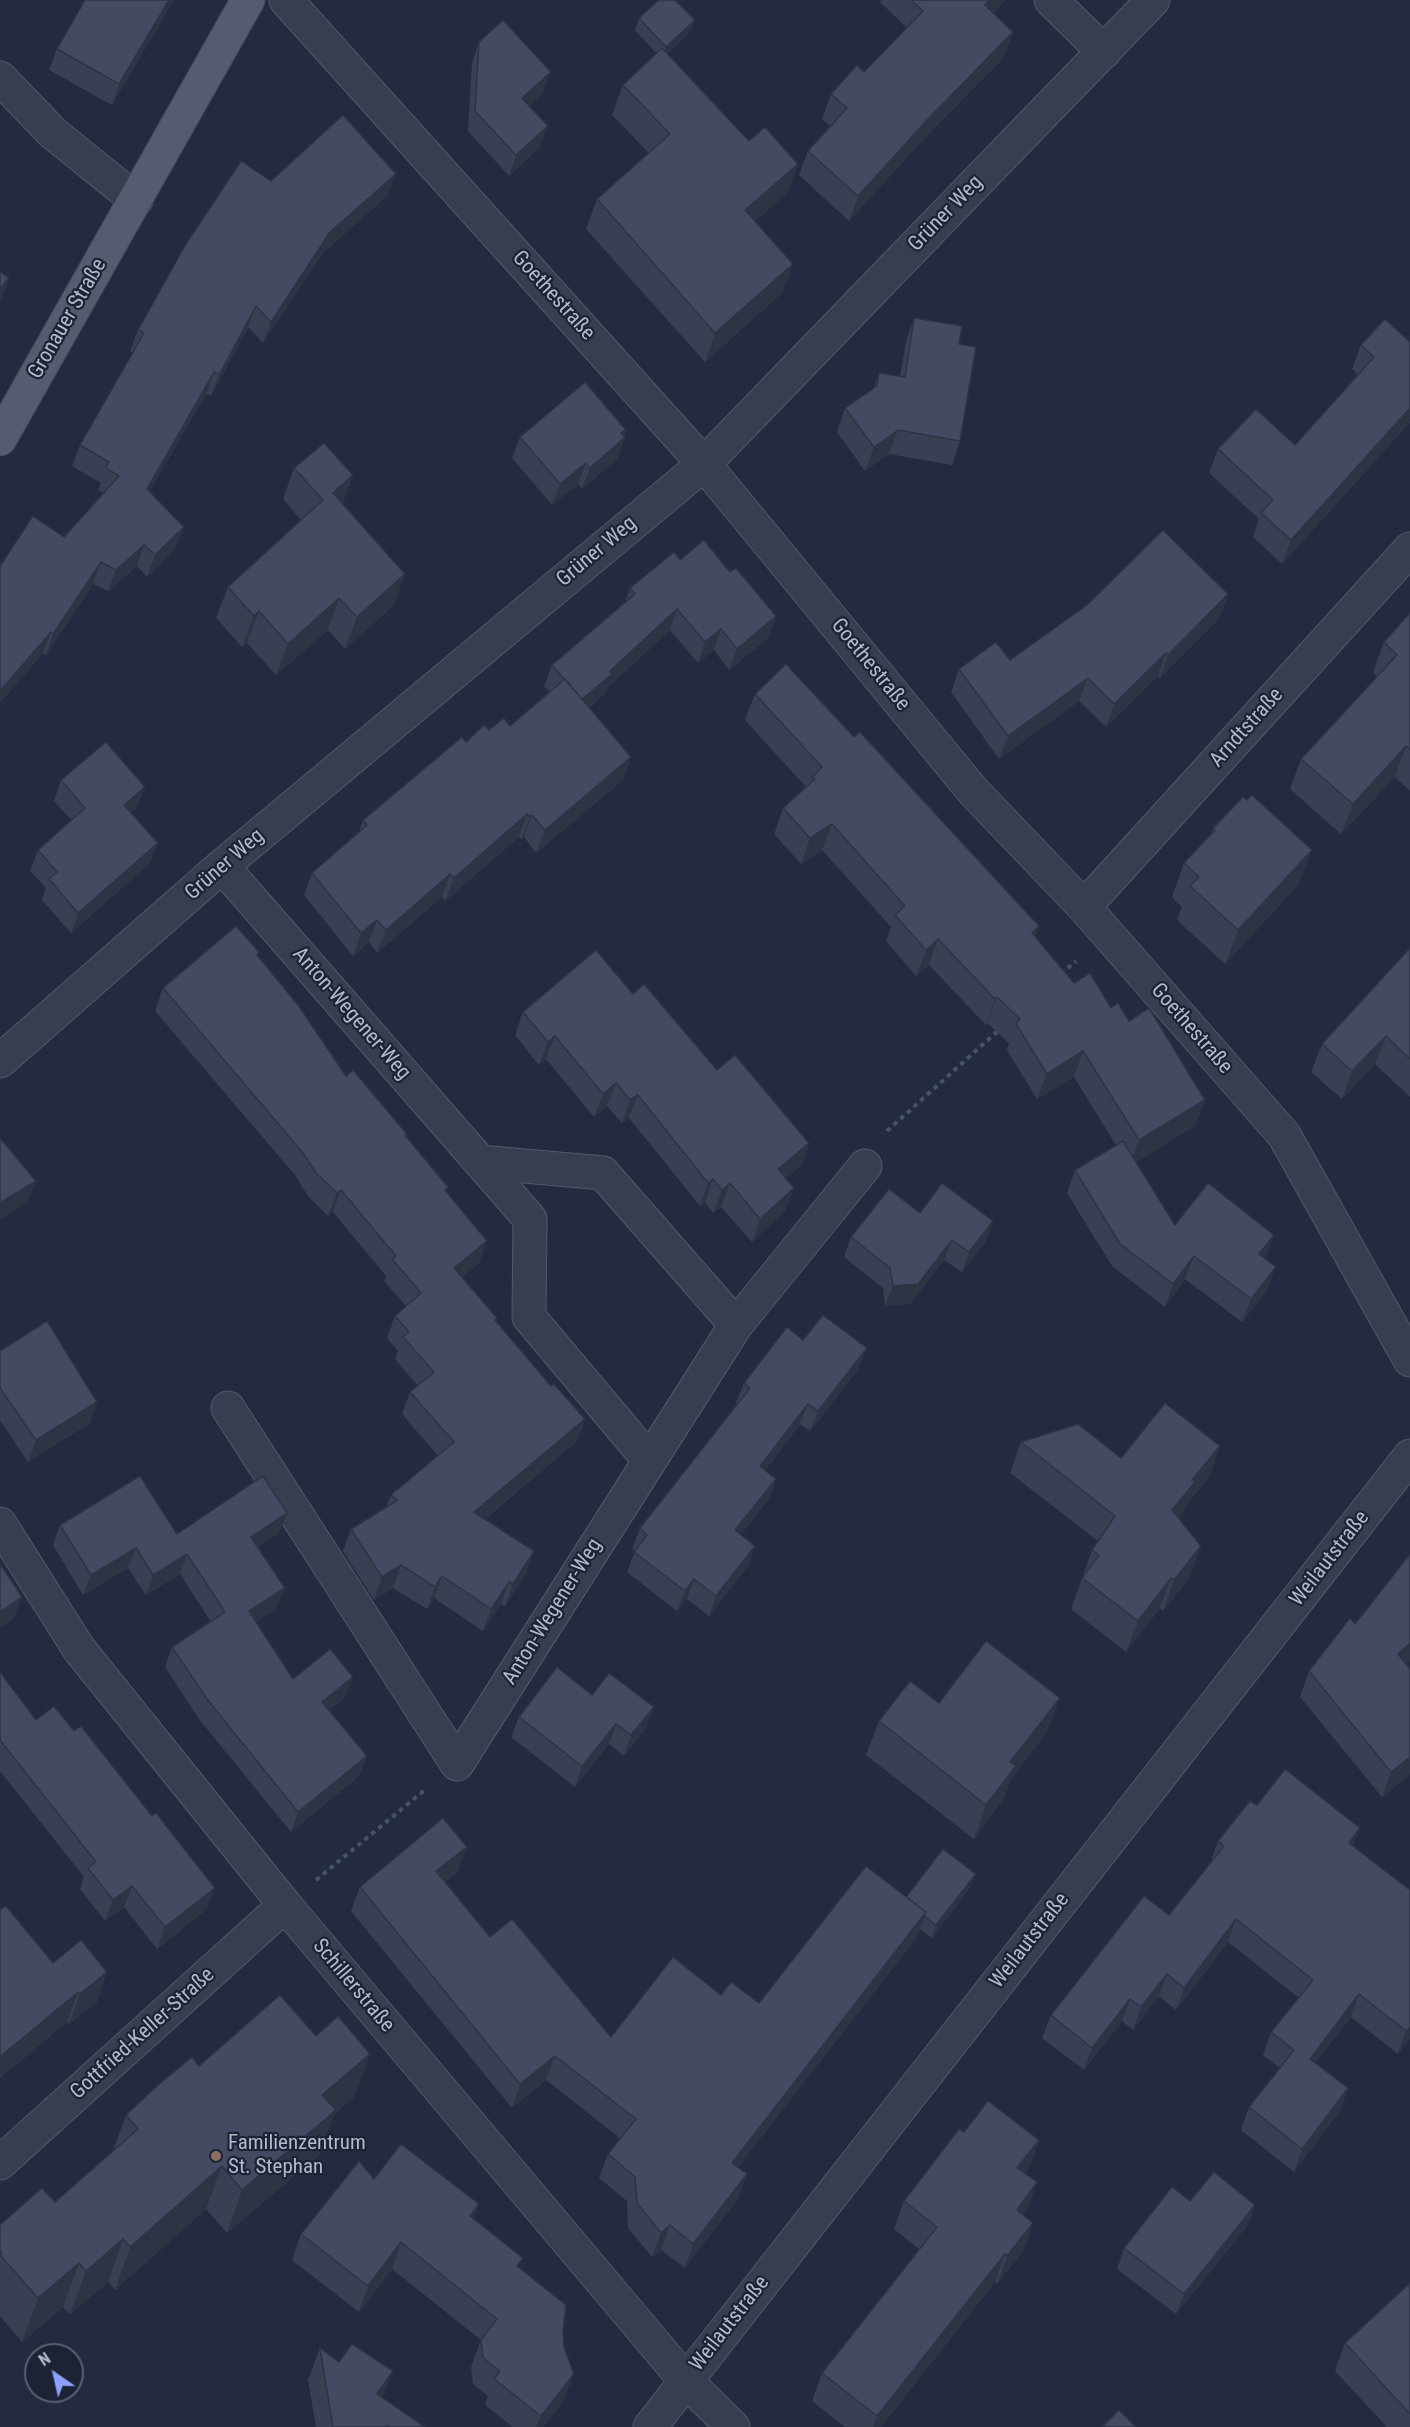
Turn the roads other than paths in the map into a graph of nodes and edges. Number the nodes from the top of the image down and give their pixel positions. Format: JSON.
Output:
{"nodes":[{"id":1,"x":248,"y":0,"type":"edge"},
{"id":2,"x":286,"y":0,"type":"edge"},
{"id":3,"x":1051,"y":0,"type":"edge"},
{"id":4,"x":1153,"y":0,"type":"edge"},
{"id":5,"x":1104,"y":52,"type":"junction"},
{"id":6,"x":0,"y":78,"type":"edge"},
{"id":7,"x":136,"y":200,"type":"junction"},
{"id":8,"x":0,"y":439,"type":"edge"},
{"id":9,"x":704,"y":464,"type":"junction"},
{"id":10,"x":1410,"y":549,"type":"edge"},
{"id":11,"x":222,"y":866,"type":"junction"},
{"id":12,"x":1084,"y":907,"type":"junction"},
{"id":13,"x":0,"y":1060,"type":"edge"},
{"id":14,"x":480,"y":1162,"type":"junction"},
{"id":15,"x":865,"y":1166,"type":"road end"},
{"id":16,"x":736,"y":1325,"type":"junction"},
{"id":17,"x":1410,"y":1360,"type":"edge"},
{"id":18,"x":228,"y":1408,"type":"dead end"},
{"id":19,"x":1410,"y":1456,"type":"edge"},
{"id":20,"x":649,"y":1460,"type":"junction"},
{"id":21,"x":0,"y":1524,"type":"edge"},
{"id":22,"x":285,"y":1905,"type":"junction"},
{"id":23,"x":0,"y":2163,"type":"edge"},
{"id":24,"x":686,"y":2381,"type":"junction"},
{"id":25,"x":650,"y":2427,"type":"edge"},
{"id":26,"x":733,"y":2427,"type":"edge"}],
"edges":[{"from":1,"to":7,"type":"main road","name":"Gronauer Straße"},
{"from":2,"to":9,"type":"street","name":"Goethestraße"},
{"from":3,"to":5,"type":"street"},
{"from":4,"to":5,"type":"street","name":"Grüner Weg"},
{"from":5,"to":9,"type":"street","name":"Grüner Weg"},
{"from":6,"to":7,"type":"street"},
{"from":7,"to":8,"type":"main road","name":"Gronauer Straße"},
{"from":9,"to":11,"type":"street","name":"Grüner Weg"},
{"from":9,"to":12,"type":"street","name":"Goethestraße"},
{"from":10,"to":12,"type":"street","name":"Arndtstraße"},
{"from":11,"to":13,"type":"street","name":"Grüner Weg"},
{"from":11,"to":14,"type":"street","name":"Anton-Wegener-Weg"},
{"from":12,"to":17,"type":"street","name":"Goethestraße"},
{"from":14,"to":16,"type":"street"},
{"from":14,"to":20,"type":"street","name":"Anton-Wegener-Weg"},
{"from":15,"to":16,"type":"street","name":"Anton-Wegener-Weg"},
{"from":16,"to":20,"type":"street","name":"Anton-Wegener-Weg"},
{"from":18,"to":20,"type":"street","name":"Anton-Wegener-Weg"},
{"from":19,"to":24,"type":"street","name":"Weilautstraße"},
{"from":21,"to":22,"type":"street","name":"Schillerstraße"},
{"from":22,"to":23,"type":"street","name":"Gottfried-Keller-Straße"},
{"from":22,"to":24,"type":"street","name":"Schillerstraße"},
{"from":24,"to":25,"type":"street","name":"Weilautstraße"},
{"from":24,"to":26,"type":"street","name":"Schillerstraße"}]}
